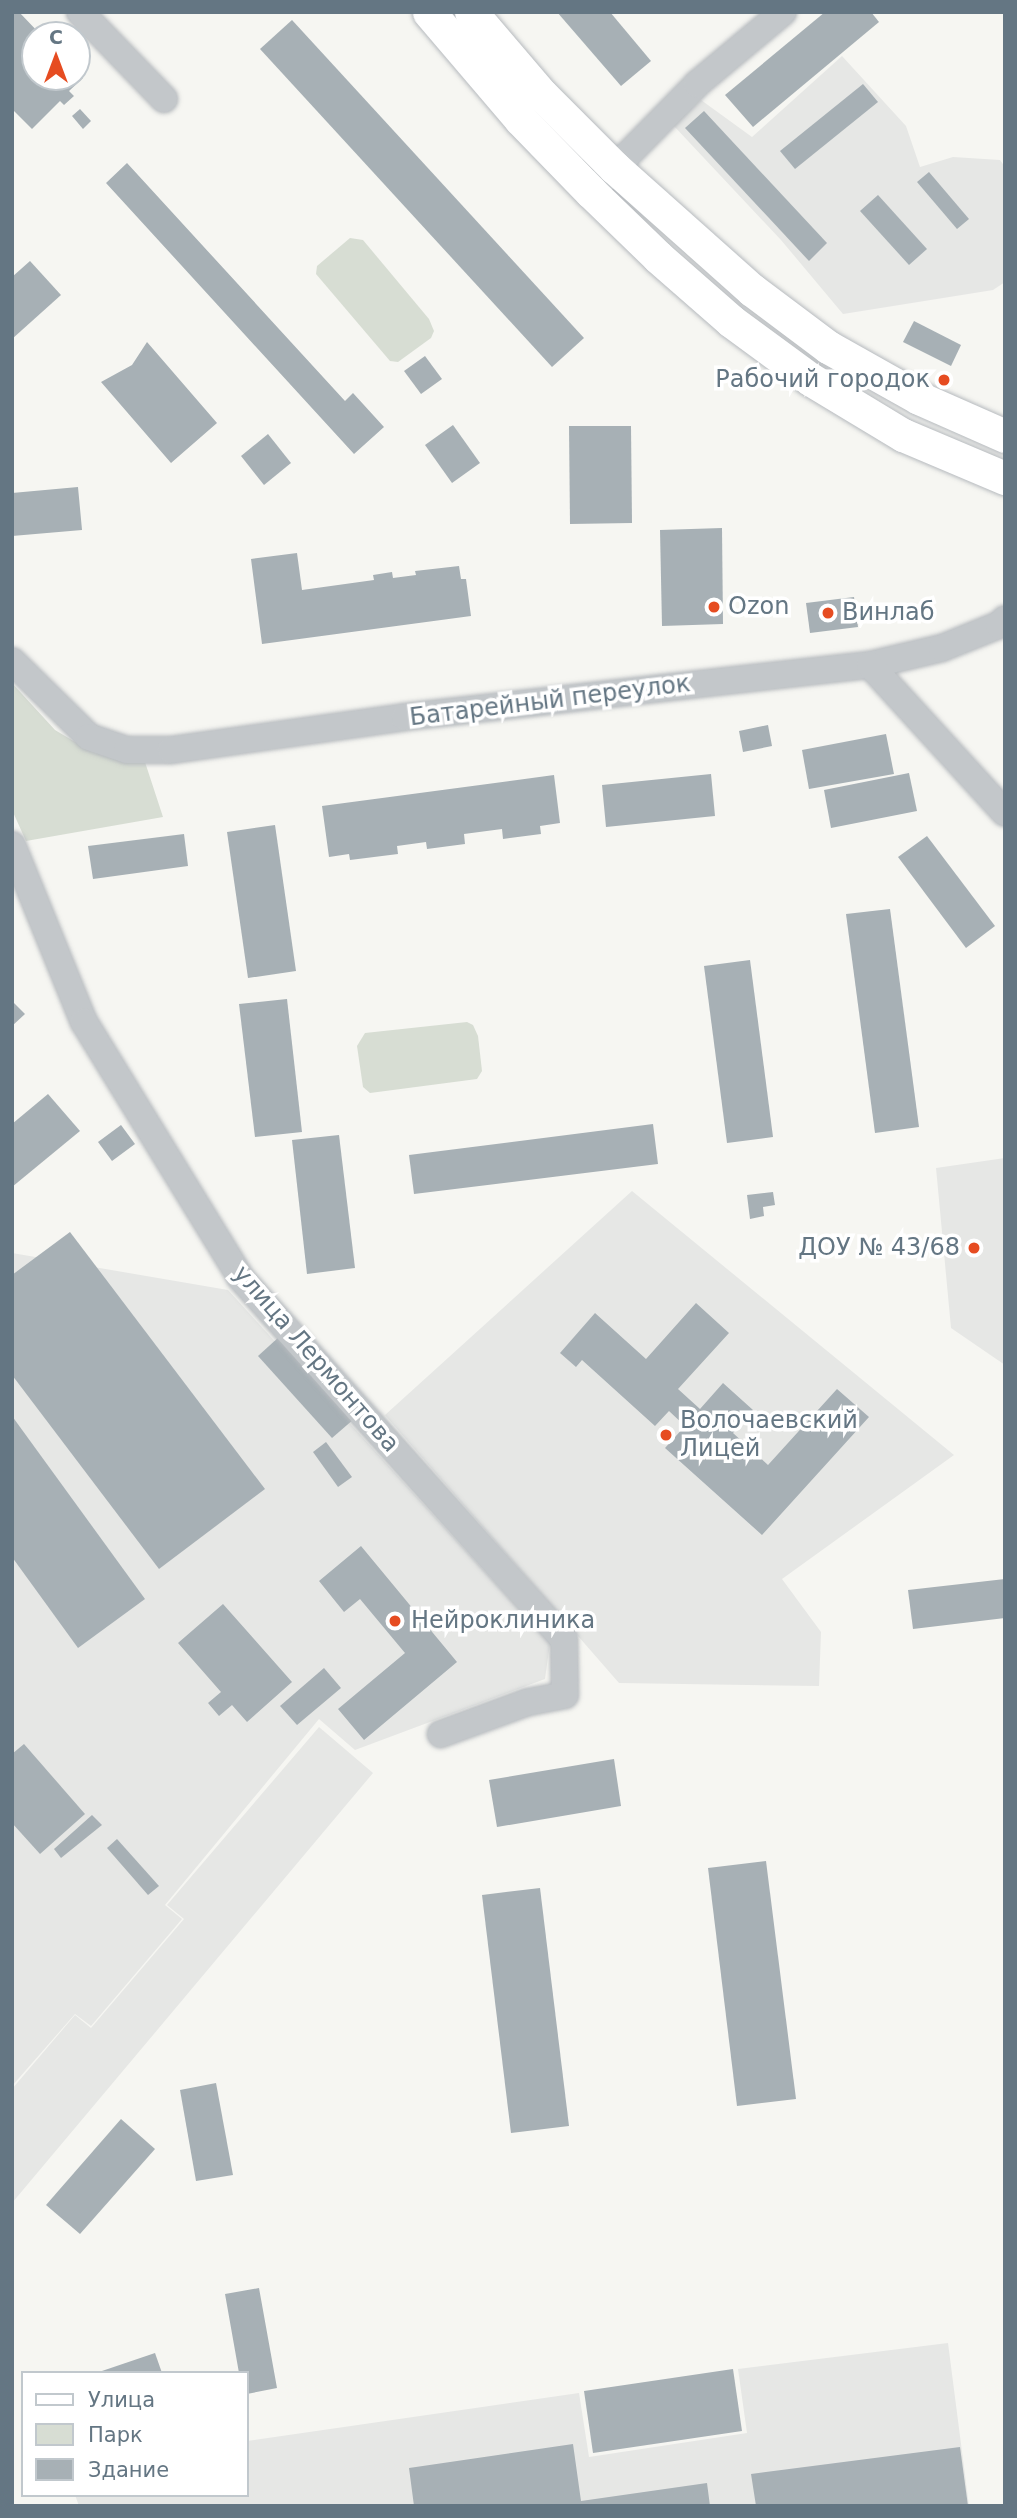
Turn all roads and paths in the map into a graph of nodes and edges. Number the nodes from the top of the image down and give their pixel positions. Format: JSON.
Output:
{"nodes":[{"id":1,"x":80,"y":12,"type":"edge"},
{"id":2,"x":429,"y":12,"type":"edge"},
{"id":3,"x":471,"y":12,"type":"edge"},
{"id":4,"x":783,"y":12,"type":"edge"},
{"id":5,"x":164,"y":99,"type":"dead end"},
{"id":6,"x":615,"y":168,"type":"junction"},
{"id":7,"x":591,"y":192,"type":"junction"},
{"id":8,"x":1005,"y":436,"type":"edge"},
{"id":9,"x":1005,"y":478,"type":"edge"},
{"id":10,"x":1005,"y":619,"type":"edge"},
{"id":11,"x":12,"y":661,"type":"edge"},
{"id":12,"x":870,"y":665,"type":"junction"},
{"id":13,"x":1005,"y":813,"type":"edge"},
{"id":14,"x":12,"y":845,"type":"edge"},
{"id":15,"x":441,"y":1734,"type":"dead end"}],
"edges":[{"from":1,"to":5,"type":"street"},
{"from":2,"to":7,"type":"main road"},
{"from":3,"to":6,"type":"main road"},
{"from":4,"to":6,"type":"street"},
{"from":6,"to":7,"type":"street"},
{"from":6,"to":8,"type":"main road"},
{"from":7,"to":9,"type":"main road"},
{"from":10,"to":12,"type":"street","name":"Батарейный переулок"},
{"from":11,"to":12,"type":"street","name":"Батарейный переулок"},
{"from":12,"to":13,"type":"street"},
{"from":14,"to":15,"type":"street","name":"улица Лермонтова"}]}
